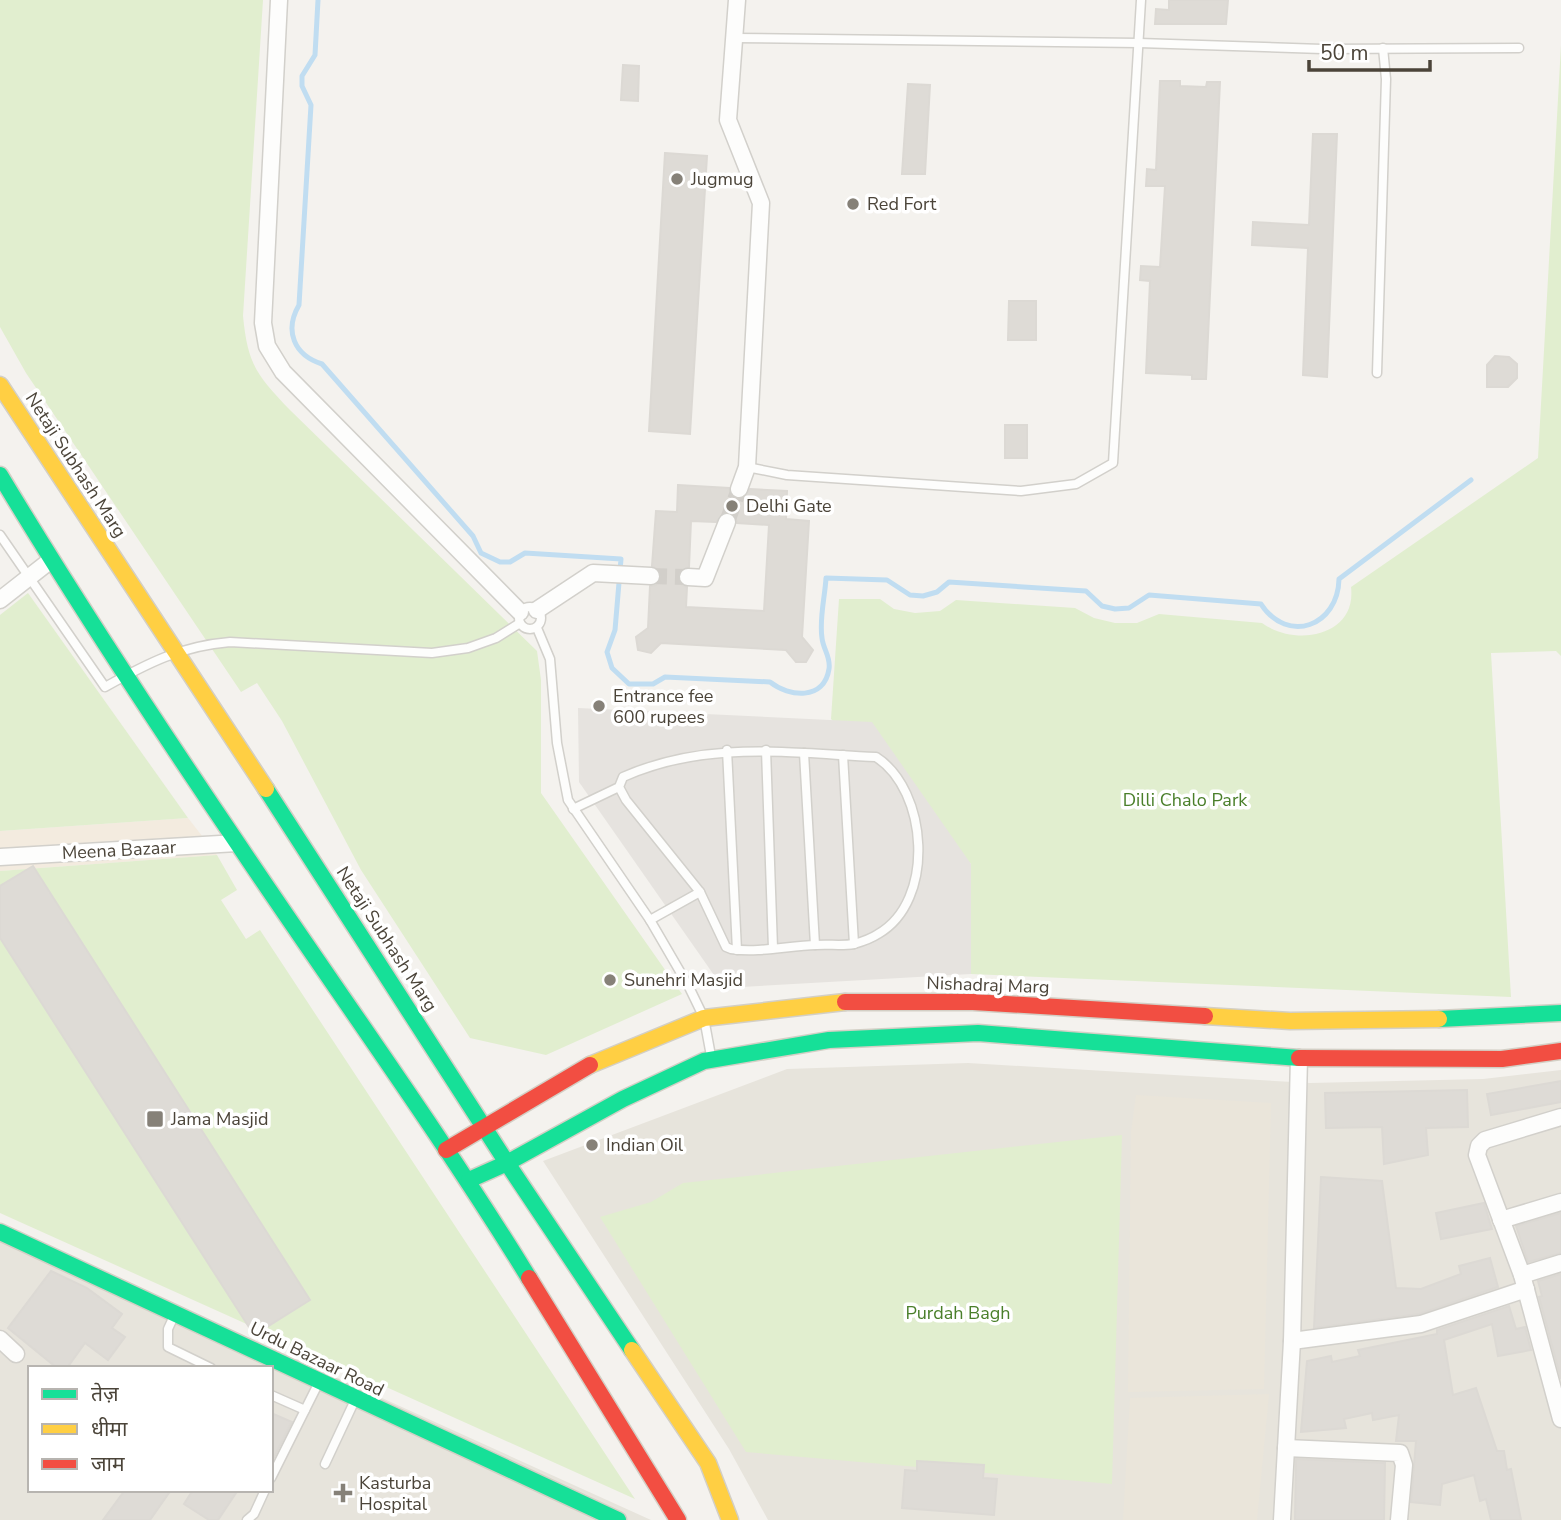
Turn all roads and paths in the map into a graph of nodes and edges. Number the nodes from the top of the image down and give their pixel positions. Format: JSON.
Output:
{"nodes":[{"id":1,"x":279,"y":0,"type":"edge"},
{"id":2,"x":737,"y":0,"type":"edge"},
{"id":3,"x":1141,"y":0,"type":"edge"},
{"id":4,"x":734,"y":38,"type":"junction"},
{"id":5,"x":1139,"y":43,"type":"junction"},
{"id":6,"x":1383,"y":48,"type":"junction"},
{"id":7,"x":1519,"y":48,"type":"dead end"},
{"id":8,"x":1377,"y":373,"type":"dead end"},
{"id":9,"x":0,"y":385,"type":"edge"},
{"id":10,"x":747,"y":467,"type":"junction"},
{"id":11,"x":0,"y":475,"type":"edge"},
{"id":12,"x":739,"y":489,"type":"tunnel mouth"},
{"id":13,"x":727,"y":522,"type":"tunnel mouth"},
{"id":14,"x":0,"y":535,"type":"edge"},
{"id":15,"x":51,"y":561,"type":"junction"},
{"id":16,"x":644,"y":575,"type":"tunnel mouth"},
{"id":17,"x":688,"y":577,"type":"tunnel mouth"},
{"id":18,"x":0,"y":600,"type":"edge"},
{"id":19,"x":537,"y":610,"type":"junction"},
{"id":20,"x":520,"y":618,"type":"junction"},
{"id":21,"x":537,"y":628,"type":"junction"},
{"id":22,"x":175,"y":651,"type":"junction"},
{"id":23,"x":127,"y":675,"type":"junction"},
{"id":24,"x":727,"y":750,"type":"junction"},
{"id":25,"x":766,"y":750,"type":"junction"},
{"id":26,"x":804,"y":753,"type":"junction"},
{"id":27,"x":843,"y":755,"type":"junction"},
{"id":28,"x":619,"y":787,"type":"junction"},
{"id":29,"x":573,"y":809,"type":"junction"},
{"id":30,"x":237,"y":843,"type":"junction"},
{"id":31,"x":0,"y":857,"type":"edge"},
{"id":32,"x":700,"y":892,"type":"junction"},
{"id":33,"x":650,"y":920,"type":"junction"},
{"id":34,"x":854,"y":944,"type":"junction"},
{"id":35,"x":815,"y":945,"type":"junction"},
{"id":36,"x":773,"y":948,"type":"junction"},
{"id":37,"x":737,"y":950,"type":"junction"},
{"id":38,"x":1561,"y":1013,"type":"edge"},
{"id":39,"x":704,"y":1018,"type":"junction"},
{"id":40,"x":1561,"y":1051,"type":"edge"},
{"id":41,"x":1299,"y":1058,"type":"junction"},
{"id":42,"x":712,"y":1060,"type":"junction"},
{"id":43,"x":1561,"y":1117,"type":"edge"},
{"id":44,"x":483,"y":1125,"type":"junction"},
{"id":45,"x":446,"y":1150,"type":"junction"},
{"id":46,"x":507,"y":1163,"type":"junction"},
{"id":47,"x":469,"y":1180,"type":"junction"},
{"id":48,"x":1561,"y":1202,"type":"edge"},
{"id":49,"x":1501,"y":1220,"type":"junction"},
{"id":50,"x":0,"y":1232,"type":"edge"},
{"id":51,"x":1561,"y":1263,"type":"edge"},
{"id":52,"x":1524,"y":1282,"type":"junction"},
{"id":53,"x":176,"y":1313,"type":"junction"},
{"id":54,"x":0,"y":1339,"type":"edge"},
{"id":55,"x":1292,"y":1341,"type":"junction"},
{"id":56,"x":16,"y":1354,"type":"dead end"},
{"id":57,"x":207,"y":1366,"type":"edge"},
{"id":58,"x":320,"y":1381,"type":"junction"},
{"id":59,"x":273,"y":1396,"type":"edge"},
{"id":60,"x":355,"y":1399,"type":"junction"},
{"id":61,"x":305,"y":1410,"type":"junction"},
{"id":62,"x":1561,"y":1419,"type":"edge"},
{"id":63,"x":1286,"y":1447,"type":"junction"},
{"id":64,"x":325,"y":1464,"type":"dead end"},
{"id":65,"x":273,"y":1474,"type":"edge"},
{"id":66,"x":264,"y":1492,"type":"edge"},
{"id":67,"x":247,"y":1520,"type":"edge"},
{"id":68,"x":618,"y":1520,"type":"edge"},
{"id":69,"x":678,"y":1520,"type":"edge"},
{"id":70,"x":730,"y":1520,"type":"edge"},
{"id":71,"x":1282,"y":1520,"type":"edge"},
{"id":72,"x":1399,"y":1520,"type":"edge"}],
"edges":[{"from":1,"to":20,"type":"street"},
{"from":2,"to":4,"type":"street"},
{"from":3,"to":5,"type":"lane"},
{"from":4,"to":5,"type":"lane"},
{"from":4,"to":10,"type":"street"},
{"from":5,"to":6,"type":"lane"},
{"from":5,"to":10,"type":"lane"},
{"from":6,"to":7,"type":"lane"},
{"from":6,"to":8,"type":"lane"},
{"from":9,"to":22,"type":"main road","name":"Netaji Subhash Marg"},
{"from":10,"to":12,"type":"street"},
{"from":11,"to":15,"type":"main road"},
{"from":13,"to":17,"type":"street"},
{"from":14,"to":23,"type":"lane"},
{"from":15,"to":18,"type":"street"},
{"from":15,"to":23,"type":"main road"},
{"from":16,"to":19,"type":"street"},
{"from":19,"to":20,"type":"lane"},
{"from":19,"to":21,"type":"lane"},
{"from":20,"to":21,"type":"lane"},
{"from":20,"to":22,"type":"lane"},
{"from":21,"to":29,"type":"lane"},
{"from":22,"to":23,"type":"lane"},
{"from":22,"to":44,"type":"main road","name":"Netaji Subhash Marg"},
{"from":23,"to":30,"type":"main road"},
{"from":24,"to":25,"type":"lane"},
{"from":24,"to":28,"type":"lane"},
{"from":24,"to":37,"type":"lane"},
{"from":25,"to":26,"type":"lane"},
{"from":25,"to":36,"type":"lane"},
{"from":26,"to":27,"type":"lane"},
{"from":26,"to":35,"type":"lane"},
{"from":27,"to":34,"type":"lane"},
{"from":27,"to":34,"type":"lane"},
{"from":28,"to":29,"type":"lane"},
{"from":28,"to":32,"type":"lane"},
{"from":29,"to":33,"type":"lane"},
{"from":30,"to":31,"type":"street","name":"Meena Bazaar"},
{"from":30,"to":45,"type":"main road"},
{"from":32,"to":33,"type":"lane"},
{"from":32,"to":37,"type":"lane"},
{"from":33,"to":39,"type":"lane"},
{"from":34,"to":35,"type":"lane"},
{"from":35,"to":36,"type":"lane"},
{"from":36,"to":37,"type":"lane"},
{"from":38,"to":39,"type":"main road","name":"Nishadraj Marg"},
{"from":39,"to":42,"type":"lane"},
{"from":39,"to":44,"type":"main road","name":"Nishadraj Marg"},
{"from":40,"to":41,"type":"main road"},
{"from":41,"to":42,"type":"main road"},
{"from":41,"to":55,"type":"street"},
{"from":42,"to":46,"type":"main road"},
{"from":43,"to":49,"type":"street"},
{"from":44,"to":45,"type":"main road","name":"Nishadraj Marg"},
{"from":44,"to":46,"type":"main road","name":"Netaji Subhash Marg"},
{"from":45,"to":47,"type":"main road"},
{"from":46,"to":47,"type":"main road"},
{"from":46,"to":70,"type":"main road","name":"Netaji Subhash Marg"},
{"from":47,"to":69,"type":"main road"},
{"from":48,"to":49,"type":"street"},
{"from":49,"to":52,"type":"street"},
{"from":50,"to":53,"type":"main road","name":"Urdu Bazaar Road"},
{"from":51,"to":52,"type":"street"},
{"from":52,"to":55,"type":"street"},
{"from":52,"to":62,"type":"street"},
{"from":53,"to":57,"type":"lane"},
{"from":53,"to":58,"type":"main road","name":"Urdu Bazaar Road"},
{"from":54,"to":56,"type":"street"},
{"from":55,"to":63,"type":"street"},
{"from":58,"to":60,"type":"main road","name":"Urdu Bazaar Road"},
{"from":58,"to":61,"type":"lane"},
{"from":59,"to":61,"type":"lane"},
{"from":60,"to":64,"type":"lane"},
{"from":60,"to":68,"type":"main road","name":"Urdu Bazaar Road"},
{"from":61,"to":65,"type":"lane"},
{"from":63,"to":71,"type":"street"},
{"from":63,"to":72,"type":"street"},
{"from":66,"to":67,"type":"lane"}]}
